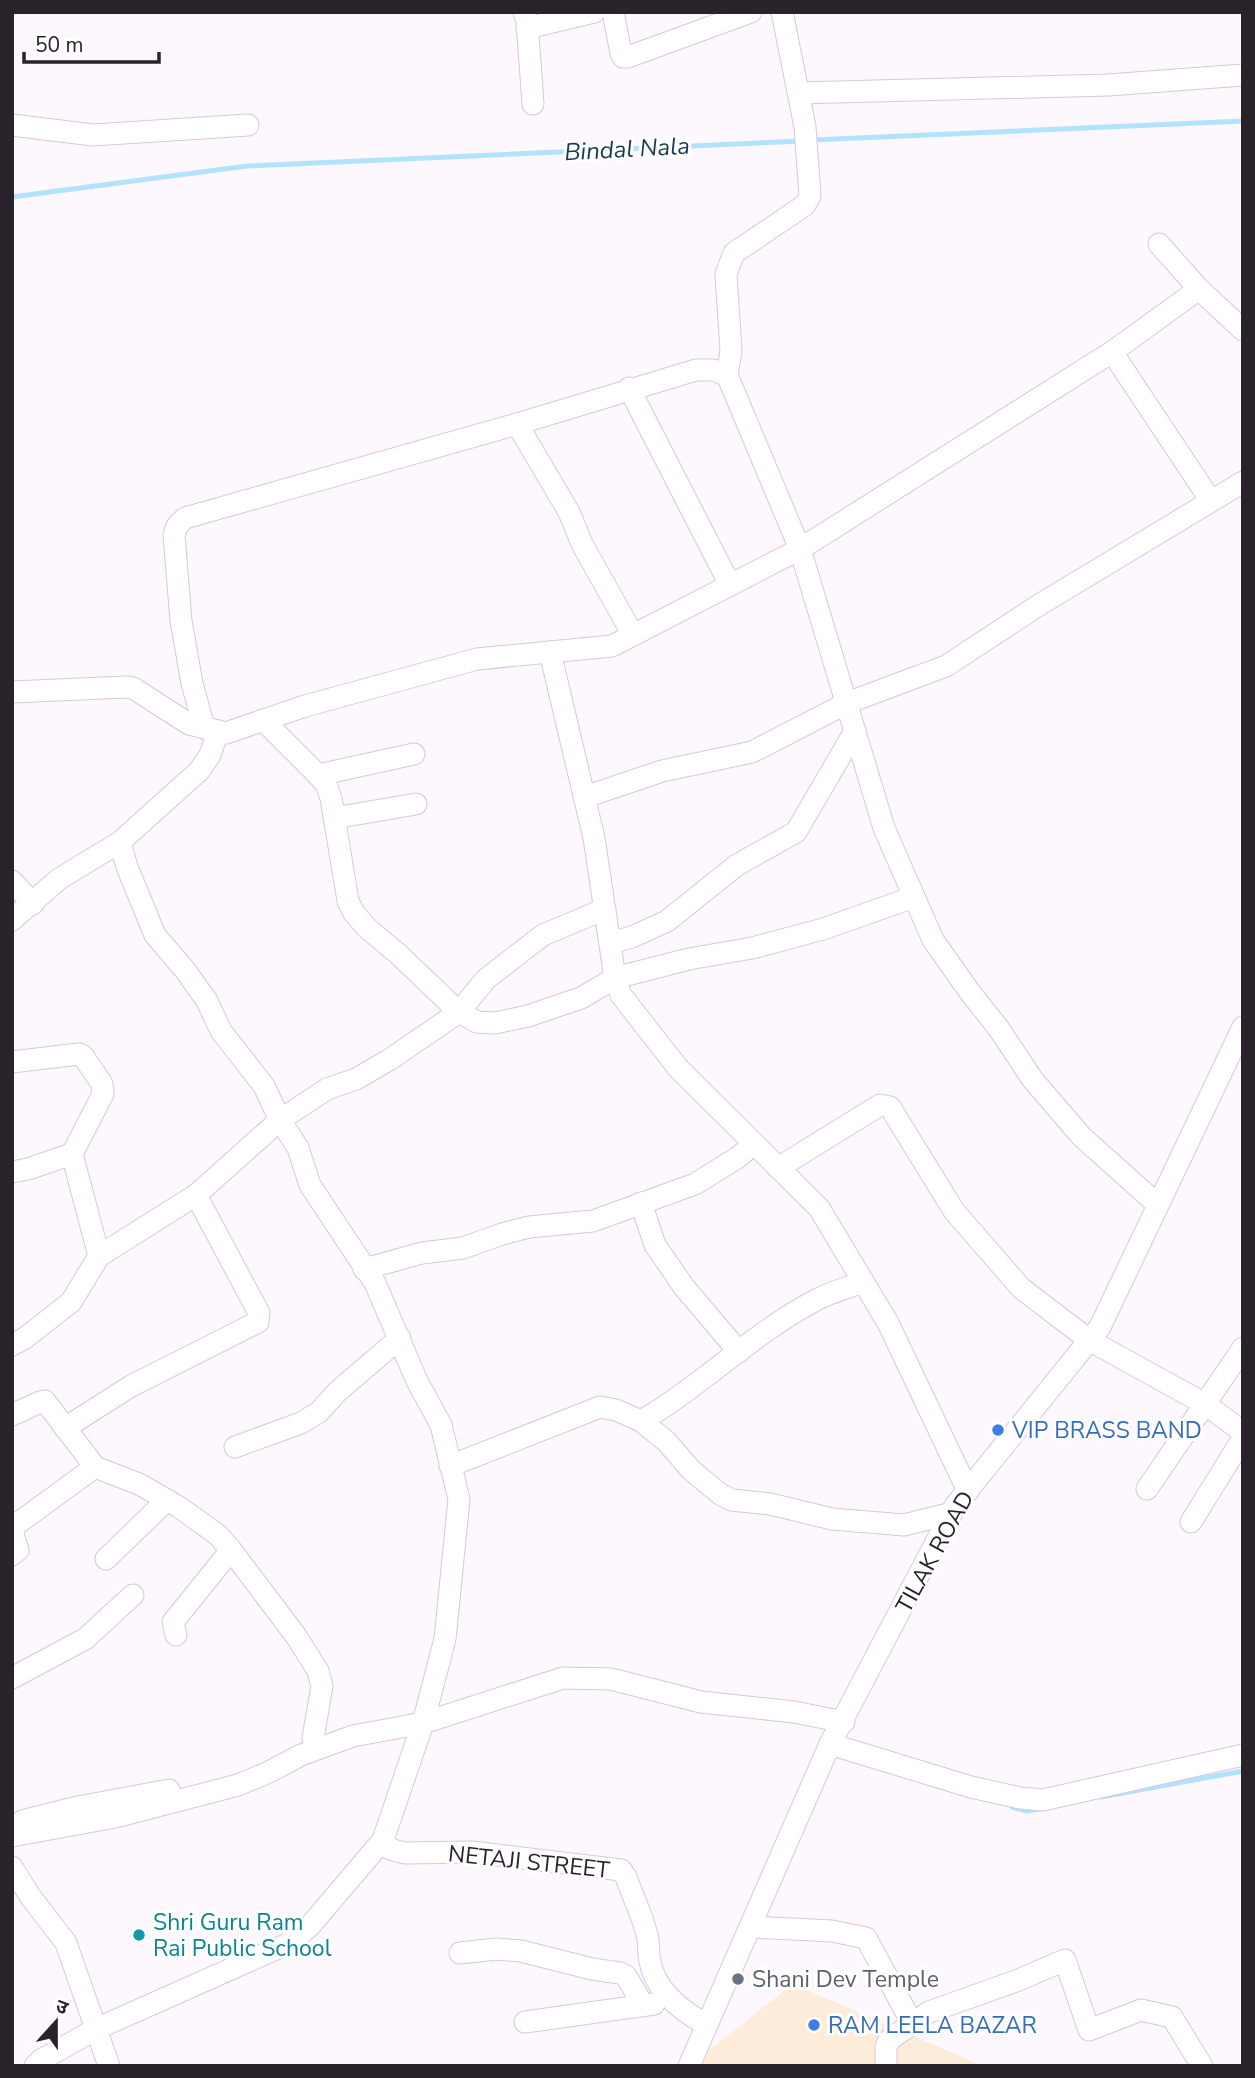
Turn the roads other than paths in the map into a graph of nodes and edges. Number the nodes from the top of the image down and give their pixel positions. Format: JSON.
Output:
{"nodes":[{"id":1,"x":594,"y":12,"type":"edge"},
{"id":2,"x":613,"y":12,"type":"edge"},
{"id":3,"x":751,"y":12,"type":"edge"},
{"id":4,"x":782,"y":12,"type":"edge"},
{"id":5,"x":525,"y":20,"type":"edge"},
{"id":6,"x":1243,"y":75,"type":"edge"},
{"id":7,"x":799,"y":93,"type":"junction"},
{"id":8,"x":533,"y":104,"type":"dead end"},
{"id":9,"x":12,"y":125,"type":"edge"},
{"id":10,"x":248,"y":125,"type":"dead end"},
{"id":11,"x":1159,"y":244,"type":"dead end"},
{"id":12,"x":1199,"y":289,"type":"junction"},
{"id":13,"x":1243,"y":330,"type":"edge"},
{"id":14,"x":1112,"y":352,"type":"junction"},
{"id":15,"x":727,"y":375,"type":"junction"},
{"id":16,"x":629,"y":388,"type":"junction"},
{"id":17,"x":517,"y":424,"type":"junction"},
{"id":18,"x":1243,"y":482,"type":"edge"},
{"id":19,"x":1211,"y":501,"type":"junction"},
{"id":20,"x":800,"y":550,"type":"junction"},
{"id":21,"x":730,"y":586,"type":"junction"},
{"id":22,"x":633,"y":635,"type":"junction"},
{"id":23,"x":550,"y":652,"type":"junction"},
{"id":24,"x":12,"y":692,"type":"edge"},
{"id":25,"x":847,"y":703,"type":"junction"},
{"id":26,"x":263,"y":720,"type":"junction"},
{"id":27,"x":211,"y":730,"type":"junction"},
{"id":28,"x":855,"y":731,"type":"junction"},
{"id":29,"x":414,"y":754,"type":"dead end"},
{"id":30,"x":318,"y":775,"type":"junction"},
{"id":31,"x":585,"y":797,"type":"junction"},
{"id":32,"x":416,"y":804,"type":"dead end"},
{"id":33,"x":334,"y":818,"type":"junction"},
{"id":34,"x":120,"y":842,"type":"junction"},
{"id":35,"x":12,"y":881,"type":"edge"},
{"id":36,"x":914,"y":897,"type":"junction"},
{"id":37,"x":33,"y":904,"type":"junction"},
{"id":38,"x":605,"y":909,"type":"junction"},
{"id":39,"x":12,"y":920,"type":"edge"},
{"id":40,"x":610,"y":943,"type":"junction"},
{"id":41,"x":615,"y":978,"type":"junction"},
{"id":42,"x":459,"y":1012,"type":"junction"},
{"id":43,"x":1243,"y":1027,"type":"edge"},
{"id":44,"x":12,"y":1062,"type":"edge"},
{"id":45,"x":280,"y":1120,"type":"junction"},
{"id":46,"x":754,"y":1144,"type":"junction"},
{"id":47,"x":72,"y":1154,"type":"junction"},
{"id":48,"x":778,"y":1168,"type":"junction"},
{"id":49,"x":12,"y":1172,"type":"edge"},
{"id":50,"x":196,"y":1195,"type":"junction"},
{"id":51,"x":641,"y":1203,"type":"junction"},
{"id":52,"x":1158,"y":1205,"type":"junction"},
{"id":53,"x":99,"y":1256,"type":"junction"},
{"id":54,"x":365,"y":1269,"type":"junction"},
{"id":55,"x":863,"y":1282,"type":"junction"},
{"id":56,"x":400,"y":1338,"type":"junction"},
{"id":57,"x":1089,"y":1340,"type":"junction"},
{"id":58,"x":12,"y":1345,"type":"edge"},
{"id":59,"x":1243,"y":1348,"type":"edge"},
{"id":60,"x":738,"y":1352,"type":"junction"},
{"id":61,"x":1205,"y":1404,"type":"junction"},
{"id":62,"x":12,"y":1415,"type":"edge"},
{"id":63,"x":641,"y":1421,"type":"junction"},
{"id":64,"x":65,"y":1428,"type":"junction"},
{"id":65,"x":1243,"y":1432,"type":"edge"},
{"id":66,"x":1243,"y":1438,"type":"edge"},
{"id":67,"x":235,"y":1447,"type":"dead end"},
{"id":68,"x":450,"y":1465,"type":"junction"},
{"id":69,"x":95,"y":1468,"type":"junction"},
{"id":70,"x":1147,"y":1489,"type":"dead end"},
{"id":71,"x":968,"y":1491,"type":"junction"},
{"id":72,"x":167,"y":1500,"type":"junction"},
{"id":73,"x":952,"y":1513,"type":"junction"},
{"id":74,"x":1191,"y":1522,"type":"dead end"},
{"id":75,"x":231,"y":1550,"type":"junction"},
{"id":76,"x":12,"y":1555,"type":"edge"},
{"id":77,"x":106,"y":1559,"type":"dead end"},
{"id":78,"x":133,"y":1595,"type":"dead end"},
{"id":79,"x":176,"y":1635,"type":"dead end"},
{"id":80,"x":12,"y":1678,"type":"edge"},
{"id":81,"x":847,"y":1715,"type":"junction"},
{"id":82,"x":425,"y":1716,"type":"junction"},
{"id":83,"x":313,"y":1738,"type":"junction"},
{"id":84,"x":830,"y":1744,"type":"junction"},
{"id":85,"x":1243,"y":1755,"type":"edge"},
{"id":86,"x":12,"y":1825,"type":"edge"},
{"id":87,"x":12,"y":1836,"type":"edge"},
{"id":88,"x":383,"y":1840,"type":"junction"},
{"id":89,"x":12,"y":1867,"type":"edge"},
{"id":90,"x":750,"y":1927,"type":"junction"},
{"id":91,"x":460,"y":1953,"type":"dead end"},
{"id":92,"x":672,"y":2001,"type":"junction"},
{"id":93,"x":643,"y":2005,"type":"junction"},
{"id":94,"x":524,"y":2022,"type":"dead end"},
{"id":95,"x":912,"y":2023,"type":"junction"},
{"id":96,"x":707,"y":2025,"type":"junction"},
{"id":97,"x":96,"y":2029,"type":"junction"},
{"id":98,"x":35,"y":2066,"type":"edge"},
{"id":99,"x":109,"y":2066,"type":"edge"},
{"id":100,"x":689,"y":2066,"type":"edge"},
{"id":101,"x":886,"y":2066,"type":"edge"},
{"id":102,"x":1202,"y":2066,"type":"edge"}],
"edges":[{"from":1,"to":5,"type":"street"},
{"from":2,"to":3,"type":"street"},
{"from":4,"to":7,"type":"street"},
{"from":5,"to":8,"type":"street"},
{"from":6,"to":7,"type":"street"},
{"from":7,"to":15,"type":"street"},
{"from":9,"to":10,"type":"street"},
{"from":11,"to":12,"type":"street"},
{"from":12,"to":13,"type":"street"},
{"from":12,"to":14,"type":"street"},
{"from":14,"to":19,"type":"street"},
{"from":14,"to":20,"type":"street"},
{"from":15,"to":16,"type":"street"},
{"from":15,"to":20,"type":"street"},
{"from":16,"to":17,"type":"street"},
{"from":16,"to":21,"type":"street"},
{"from":17,"to":22,"type":"street"},
{"from":17,"to":27,"type":"street"},
{"from":18,"to":19,"type":"street"},
{"from":19,"to":25,"type":"street"},
{"from":20,"to":21,"type":"street"},
{"from":20,"to":25,"type":"street"},
{"from":21,"to":22,"type":"street"},
{"from":22,"to":23,"type":"street"},
{"from":23,"to":26,"type":"street"},
{"from":23,"to":31,"type":"street"},
{"from":24,"to":27,"type":"street"},
{"from":25,"to":28,"type":"street"},
{"from":25,"to":31,"type":"street"},
{"from":26,"to":27,"type":"street"},
{"from":26,"to":30,"type":"street"},
{"from":27,"to":34,"type":"street"},
{"from":28,"to":36,"type":"street"},
{"from":28,"to":40,"type":"street"},
{"from":29,"to":30,"type":"street"},
{"from":30,"to":33,"type":"street"},
{"from":31,"to":38,"type":"street"},
{"from":32,"to":33,"type":"street"},
{"from":33,"to":42,"type":"street"},
{"from":34,"to":37,"type":"street"},
{"from":34,"to":45,"type":"street"},
{"from":35,"to":37,"type":"street"},
{"from":36,"to":41,"type":"street"},
{"from":36,"to":52,"type":"street"},
{"from":37,"to":39,"type":"street"},
{"from":38,"to":40,"type":"street"},
{"from":38,"to":42,"type":"street"},
{"from":40,"to":41,"type":"street"},
{"from":41,"to":42,"type":"street"},
{"from":41,"to":46,"type":"street"},
{"from":42,"to":45,"type":"street"},
{"from":43,"to":52,"type":"street","name":"TILAK ROAD"},
{"from":44,"to":47,"type":"street"},
{"from":45,"to":50,"type":"street"},
{"from":45,"to":54,"type":"street"},
{"from":46,"to":48,"type":"street"},
{"from":46,"to":51,"type":"street"},
{"from":47,"to":49,"type":"street"},
{"from":47,"to":53,"type":"street"},
{"from":48,"to":55,"type":"street"},
{"from":48,"to":57,"type":"street"},
{"from":50,"to":53,"type":"street"},
{"from":50,"to":64,"type":"street"},
{"from":51,"to":54,"type":"street"},
{"from":51,"to":60,"type":"street"},
{"from":52,"to":57,"type":"street","name":"TILAK ROAD"},
{"from":53,"to":58,"type":"street"},
{"from":54,"to":56,"type":"street"},
{"from":55,"to":60,"type":"street"},
{"from":55,"to":71,"type":"street"},
{"from":56,"to":67,"type":"street"},
{"from":56,"to":68,"type":"street"},
{"from":57,"to":61,"type":"street"},
{"from":57,"to":71,"type":"street","name":"TILAK ROAD"},
{"from":59,"to":61,"type":"street"},
{"from":60,"to":63,"type":"street"},
{"from":61,"to":65,"type":"street"},
{"from":61,"to":70,"type":"street"},
{"from":62,"to":64,"type":"street"},
{"from":63,"to":68,"type":"street"},
{"from":63,"to":73,"type":"street"},
{"from":64,"to":69,"type":"street"},
{"from":66,"to":74,"type":"street"},
{"from":68,"to":82,"type":"street"},
{"from":69,"to":72,"type":"street"},
{"from":69,"to":76,"type":"street"},
{"from":71,"to":73,"type":"street","name":"TILAK ROAD"},
{"from":72,"to":75,"type":"street"},
{"from":72,"to":77,"type":"street"},
{"from":73,"to":81,"type":"street","name":"TILAK ROAD"},
{"from":75,"to":79,"type":"street"},
{"from":75,"to":83,"type":"street"},
{"from":78,"to":80,"type":"street"},
{"from":81,"to":82,"type":"street"},
{"from":81,"to":84,"type":"street","name":"TILAK ROAD"},
{"from":82,"to":83,"type":"street"},
{"from":82,"to":87,"type":"street"},
{"from":82,"to":88,"type":"street"},
{"from":83,"to":86,"type":"street"},
{"from":84,"to":85,"type":"street"},
{"from":84,"to":90,"type":"street","name":"TILAK ROAD"},
{"from":88,"to":92,"type":"street","name":"NETAJI STREET"},
{"from":88,"to":97,"type":"street"},
{"from":89,"to":97,"type":"street"},
{"from":90,"to":95,"type":"street"},
{"from":90,"to":96,"type":"street","name":"TILAK ROAD"},
{"from":91,"to":93,"type":"street"},
{"from":92,"to":93,"type":"street"},
{"from":92,"to":96,"type":"street","name":"NETAJI STREET"},
{"from":93,"to":94,"type":"street"},
{"from":95,"to":101,"type":"street"},
{"from":95,"to":102,"type":"street"},
{"from":96,"to":100,"type":"street","name":"TILAK ROAD"},
{"from":97,"to":98,"type":"street"},
{"from":97,"to":99,"type":"street"}]}
